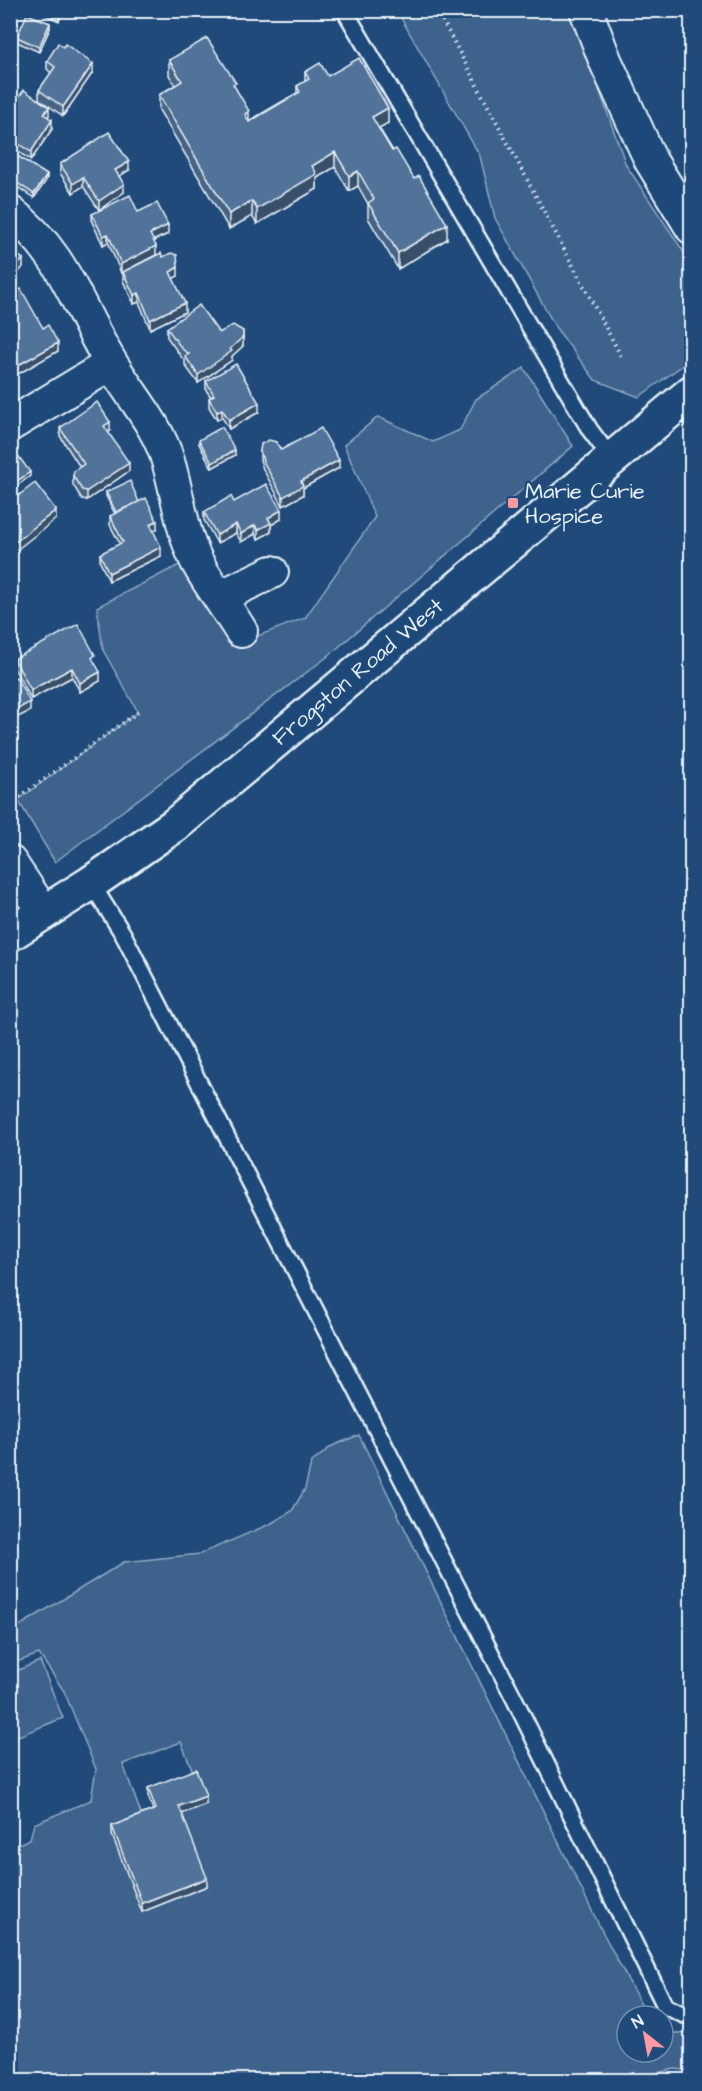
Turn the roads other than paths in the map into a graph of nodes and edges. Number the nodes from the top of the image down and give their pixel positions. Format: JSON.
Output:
{"nodes":[{"id":1,"x":586,"y":10,"type":"edge"},
{"id":2,"x":345,"y":11,"type":"edge"},
{"id":3,"x":10,"y":212,"type":"edge"},
{"id":4,"x":692,"y":228,"type":"edge"},
{"id":5,"x":111,"y":364,"type":"junction"},
{"id":6,"x":692,"y":392,"type":"edge"},
{"id":7,"x":10,"y":425,"type":"edge"},
{"id":8,"x":611,"y":458,"type":"junction"},
{"id":9,"x":272,"y":572,"type":"dead end"},
{"id":10,"x":220,"y":597,"type":"junction"},
{"id":11,"x":241,"y":631,"type":"dead end"},
{"id":12,"x":10,"y":862,"type":"edge"},
{"id":13,"x":92,"y":883,"type":"junction"},
{"id":14,"x":44,"y":913,"type":"junction"},
{"id":15,"x":10,"y":934,"type":"edge"},
{"id":16,"x":692,"y":2015,"type":"edge"}],
"edges":[{"from":1,"to":4,"type":"street"},
{"from":2,"to":8,"type":"lane"},
{"from":3,"to":5,"type":"street"},
{"from":5,"to":7,"type":"street"},
{"from":5,"to":10,"type":"street"},
{"from":6,"to":8,"type":"main road","name":"Frogston Road West"},
{"from":8,"to":13,"type":"main road","name":"Frogston Road West"},
{"from":9,"to":10,"type":"street"},
{"from":10,"to":11,"type":"street"},
{"from":12,"to":14,"type":"street"},
{"from":13,"to":14,"type":"main road","name":"Frogston Road West"},
{"from":13,"to":16,"type":"lane"},
{"from":14,"to":15,"type":"main road","name":"Frogston Road West"}]}
